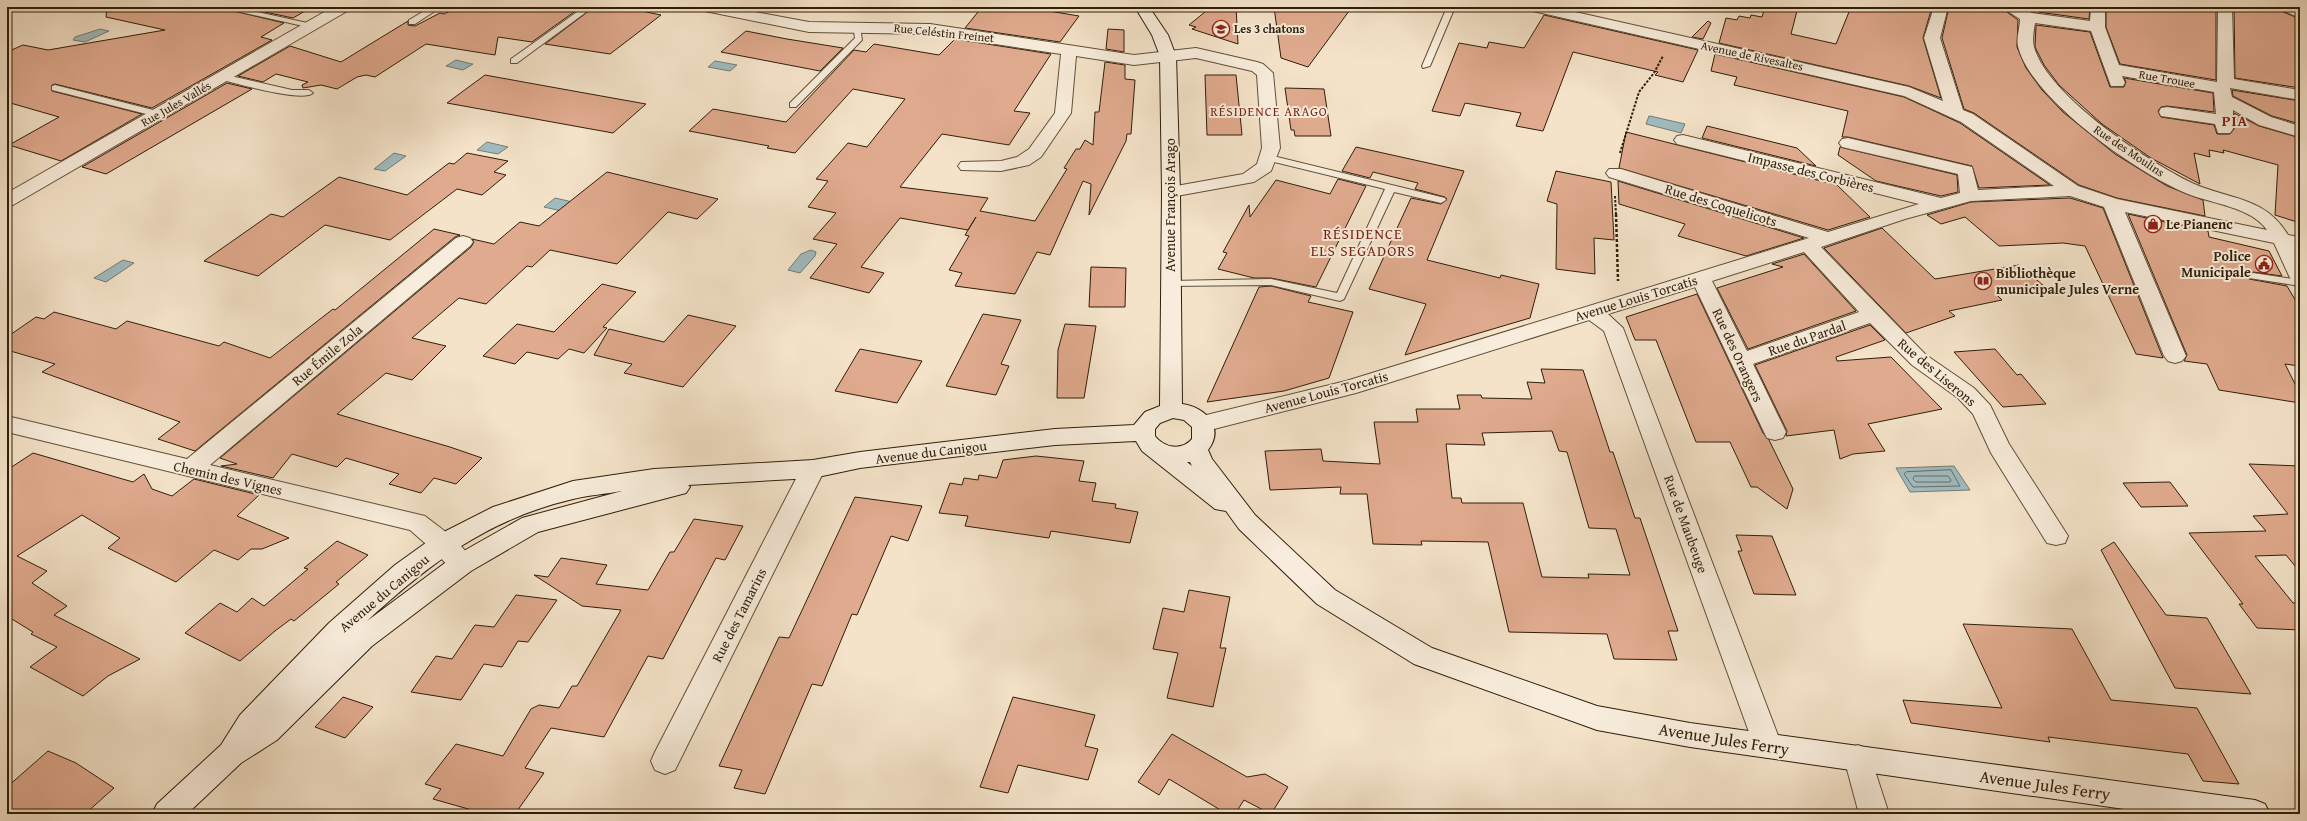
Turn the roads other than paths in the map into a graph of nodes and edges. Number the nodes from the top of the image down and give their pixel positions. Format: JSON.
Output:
{"nodes":[{"id":1,"x":222,"y":7,"type":"edge"},
{"id":2,"x":344,"y":7,"type":"edge"},
{"id":3,"x":437,"y":7,"type":"edge"},
{"id":4,"x":589,"y":7,"type":"edge"},
{"id":5,"x":705,"y":7,"type":"edge"},
{"id":6,"x":1142,"y":7,"type":"edge"},
{"id":7,"x":1451,"y":7,"type":"edge"},
{"id":8,"x":1533,"y":7,"type":"edge"},
{"id":9,"x":1941,"y":7,"type":"edge"},
{"id":10,"x":2008,"y":7,"type":"edge"},
{"id":11,"x":2098,"y":7,"type":"edge"},
{"id":12,"x":2225,"y":7,"type":"edge"},
{"id":13,"x":2287,"y":7,"type":"edge"},
{"id":14,"x":722,"y":8,"type":"edge"},
{"id":15,"x":2300,"y":13,"type":"edge"},
{"id":16,"x":2028,"y":18,"type":"junction"},
{"id":17,"x":412,"y":22,"type":"dead end"},
{"id":18,"x":312,"y":26,"type":"junction"},
{"id":19,"x":856,"y":27,"type":"junction"},
{"id":20,"x":2097,"y":27,"type":"junction"},
{"id":21,"x":1069,"y":51,"type":"junction"},
{"id":22,"x":1168,"y":56,"type":"junction"},
{"id":23,"x":514,"y":61,"type":"dead end"},
{"id":24,"x":1426,"y":66,"type":"dead end"},
{"id":25,"x":222,"y":77,"type":"junction"},
{"id":26,"x":55,"y":88,"type":"dead end"},
{"id":27,"x":2225,"y":91,"type":"junction"},
{"id":28,"x":309,"y":93,"type":"dead end"},
{"id":29,"x":2300,"y":95,"type":"edge"},
{"id":30,"x":793,"y":105,"type":"dead end"},
{"id":31,"x":158,"y":114,"type":"junction"},
{"id":32,"x":2168,"y":114,"type":"dead end"},
{"id":33,"x":1961,"y":115,"type":"junction"},
{"id":34,"x":2300,"y":132,"type":"edge"},
{"id":35,"x":1683,"y":140,"type":"dead end"},
{"id":36,"x":1848,"y":143,"type":"dead end"},
{"id":37,"x":1269,"y":158,"type":"junction"},
{"id":38,"x":967,"y":166,"type":"dead end"},
{"id":39,"x":1615,"y":173,"type":"dead end"},
{"id":40,"x":1391,"y":188,"type":"junction"},
{"id":41,"x":2072,"y":190,"type":"junction"},
{"id":42,"x":1171,"y":192,"type":"junction"},
{"id":43,"x":1970,"y":196,"type":"junction"},
{"id":44,"x":7,"y":200,"type":"edge"},
{"id":45,"x":1441,"y":200,"type":"dead end"},
{"id":46,"x":1940,"y":204,"type":"junction"},
{"id":47,"x":2112,"y":204,"type":"junction"},
{"id":48,"x":1828,"y":238,"type":"junction"},
{"id":49,"x":2280,"y":239,"type":"junction"},
{"id":50,"x":463,"y":242,"type":"dead end"},
{"id":51,"x":2300,"y":243,"type":"edge"},
{"id":52,"x":1808,"y":245,"type":"junction"},
{"id":53,"x":2253,"y":276,"type":"dead end"},
{"id":54,"x":1701,"y":278,"type":"junction"},
{"id":55,"x":2300,"y":278,"type":"edge"},
{"id":56,"x":2300,"y":283,"type":"edge"},
{"id":57,"x":1170,"y":284,"type":"junction"},
{"id":58,"x":1591,"y":311,"type":"junction"},
{"id":59,"x":1873,"y":314,"type":"junction"},
{"id":60,"x":2175,"y":356,"type":"dead end"},
{"id":61,"x":1741,"y":361,"type":"junction"},
{"id":62,"x":1171,"y":410,"type":"junction"},
{"id":63,"x":7,"y":424,"type":"edge"},
{"id":64,"x":1202,"y":424,"type":"junction"},
{"id":65,"x":1775,"y":432,"type":"dead end"},
{"id":66,"x":1142,"y":433,"type":"junction"},
{"id":67,"x":1196,"y":449,"type":"junction"},
{"id":68,"x":1161,"y":454,"type":"junction"},
{"id":69,"x":191,"y":468,"type":"junction"},
{"id":70,"x":813,"y":469,"type":"junction"},
{"id":71,"x":721,"y":476,"type":"junction"},
{"id":72,"x":1247,"y":522,"type":"junction"},
{"id":73,"x":2056,"y":536,"type":"dead end"},
{"id":74,"x":443,"y":544,"type":"junction"},
{"id":75,"x":462,"y":564,"type":"junction"},
{"id":76,"x":1768,"y":746,"type":"junction"},
{"id":77,"x":231,"y":754,"type":"junction"},
{"id":78,"x":1858,"y":758,"type":"junction"},
{"id":79,"x":665,"y":761,"type":"dead end"},
{"id":80,"x":167,"y":814,"type":"edge"},
{"id":81,"x":1874,"y":814,"type":"edge"},
{"id":82,"x":2255,"y":814,"type":"edge"}],
"edges":[{"from":1,"to":18,"type":"lane"},
{"from":2,"to":18,"type":"street","name":"Rue Jules Vallés"},
{"from":3,"to":17,"type":"lane"},
{"from":4,"to":23,"type":"lane"},
{"from":5,"to":14,"type":"street","name":"Rue Celéstin Freinet"},
{"from":6,"to":22,"type":"street","name":"Avenue François Arago"},
{"from":7,"to":24,"type":"lane"},
{"from":8,"to":33,"type":"street","name":"Avenue de Rivesaltes"},
{"from":9,"to":33,"type":"street"},
{"from":10,"to":16,"type":"street"},
{"from":11,"to":20,"type":"street"},
{"from":12,"to":27,"type":"street"},
{"from":13,"to":15,"type":"street"},
{"from":14,"to":19,"type":"street","name":"Rue Celéstin Freinet"},
{"from":16,"to":20,"type":"street"},
{"from":16,"to":49,"type":"street","name":"Rue des Moulins"},
{"from":18,"to":25,"type":"street","name":"Rue Jules Vallés"},
{"from":19,"to":21,"type":"street","name":"Rue Celéstin Freinet"},
{"from":19,"to":30,"type":"lane"},
{"from":20,"to":27,"type":"street","name":"Rue Trouee"},
{"from":21,"to":22,"type":"street","name":"Rue Celéstin Freinet"},
{"from":21,"to":38,"type":"street"},
{"from":22,"to":37,"type":"street","name":"Rue Celéstin Freinet"},
{"from":22,"to":42,"type":"street","name":"Avenue François Arago"},
{"from":25,"to":28,"type":"lane"},
{"from":25,"to":31,"type":"street","name":"Rue Jules Vallés"},
{"from":26,"to":31,"type":"lane"},
{"from":27,"to":29,"type":"street","name":"Rue Trouee"},
{"from":27,"to":32,"type":"street"},
{"from":27,"to":34,"type":"street"},
{"from":31,"to":44,"type":"street","name":"Rue Jules Vallés"},
{"from":33,"to":41,"type":"street","name":"Avenue de Rivesaltes"},
{"from":35,"to":46,"type":"street","name":"Impasse des Corbières"},
{"from":36,"to":43,"type":"street"},
{"from":37,"to":40,"type":"lane"},
{"from":37,"to":42,"type":"street"},
{"from":39,"to":48,"type":"street","name":"Rue des Coquelicots"},
{"from":40,"to":45,"type":"lane"},
{"from":40,"to":57,"type":"lane"},
{"from":41,"to":43,"type":"street","name":"Avenue Louis Torcatis"},
{"from":41,"to":47,"type":"street"},
{"from":42,"to":57,"type":"street","name":"Avenue François Arago"},
{"from":43,"to":46,"type":"street","name":"Avenue Louis Torcatis"},
{"from":46,"to":48,"type":"street","name":"Avenue Louis Torcatis"},
{"from":47,"to":49,"type":"street"},
{"from":47,"to":60,"type":"street"},
{"from":48,"to":52,"type":"street","name":"Avenue Louis Torcatis"},
{"from":49,"to":51,"type":"street"},
{"from":49,"to":55,"type":"street","name":"Rue des Moulins"},
{"from":50,"to":69,"type":"street","name":"Rue Émile Zola"},
{"from":52,"to":54,"type":"street","name":"Avenue Louis Torcatis"},
{"from":52,"to":59,"type":"street","name":"Rue des Liserons"},
{"from":53,"to":56,"type":"lane"},
{"from":54,"to":58,"type":"street","name":"Avenue Louis Torcatis"},
{"from":54,"to":61,"type":"street","name":"Rue des Orangers"},
{"from":57,"to":62,"type":"street","name":"Avenue François Arago"},
{"from":58,"to":64,"type":"street","name":"Avenue Louis Torcatis"},
{"from":58,"to":76,"type":"street","name":"Rue de Maubeuge"},
{"from":59,"to":61,"type":"street","name":"Rue du Pardal"},
{"from":59,"to":73,"type":"street","name":"Rue des Liserons"},
{"from":61,"to":65,"type":"street","name":"Rue des Orangers"},
{"from":62,"to":64,"type":"street"},
{"from":62,"to":66,"type":"street"},
{"from":63,"to":69,"type":"street","name":"Chemin des Vignes"},
{"from":64,"to":67,"type":"street"},
{"from":66,"to":68,"type":"street"},
{"from":66,"to":70,"type":"street","name":"Avenue du Canigou"},
{"from":67,"to":68,"type":"street"},
{"from":67,"to":72,"type":"street","name":"Avenue Jules Ferry"},
{"from":68,"to":72,"type":"street","name":"Avenue Jules Ferry"},
{"from":69,"to":74,"type":"street","name":"Chemin des Vignes"},
{"from":70,"to":71,"type":"street","name":"Avenue du Canigou"},
{"from":70,"to":79,"type":"street","name":"Rue des Tamarins"},
{"from":71,"to":74,"type":"street","name":"Avenue du Canigou"},
{"from":71,"to":75,"type":"street","name":"Avenue du Canigou"},
{"from":72,"to":76,"type":"street","name":"Avenue Jules Ferry"},
{"from":74,"to":75,"type":"street","name":"Chemin des Vignes"},
{"from":74,"to":77,"type":"street","name":"Avenue du Canigou"},
{"from":75,"to":77,"type":"street","name":"Avenue du Canigou"},
{"from":76,"to":78,"type":"street","name":"Avenue Jules Ferry"},
{"from":77,"to":80,"type":"street","name":"Avenue du Canigou"},
{"from":78,"to":81,"type":"street"},
{"from":78,"to":82,"type":"street","name":"Avenue Jules Ferry"}]}
